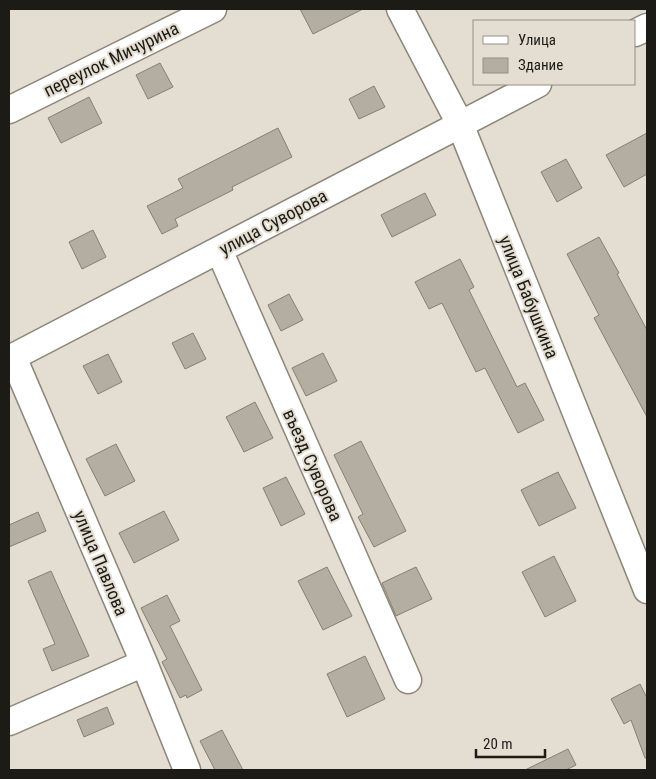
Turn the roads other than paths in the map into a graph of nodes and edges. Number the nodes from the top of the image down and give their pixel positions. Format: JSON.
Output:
{"nodes":[{"id":1,"x":213,"y":9,"type":"edge"},
{"id":2,"x":400,"y":9,"type":"edge"},
{"id":3,"x":536,"y":85,"type":"edge"},
{"id":4,"x":9,"y":110,"type":"edge"},
{"id":5,"x":460,"y":124,"type":"junction"},
{"id":6,"x":219,"y":250,"type":"junction"},
{"id":7,"x":11,"y":358,"type":"edge"},
{"id":8,"x":647,"y":590,"type":"edge"},
{"id":9,"x":144,"y":663,"type":"junction"},
{"id":10,"x":408,"y":680,"type":"dead end"},
{"id":11,"x":9,"y":722,"type":"edge"},
{"id":12,"x":187,"y":770,"type":"edge"}],
"edges":[{"from":1,"to":4,"type":"street","name":"переулок Мичурина"},
{"from":2,"to":5,"type":"street","name":"улица Бабушкина"},
{"from":3,"to":5,"type":"street","name":"улица Суворова"},
{"from":5,"to":6,"type":"street","name":"улица Суворова"},
{"from":5,"to":8,"type":"street","name":"улица Бабушкина"},
{"from":6,"to":7,"type":"street","name":"улица Суворова"},
{"from":6,"to":10,"type":"street","name":"въезд Суворова"},
{"from":7,"to":9,"type":"street","name":"улица Павлова"},
{"from":9,"to":11,"type":"street"},
{"from":9,"to":12,"type":"street","name":"улица Павлова"}]}
